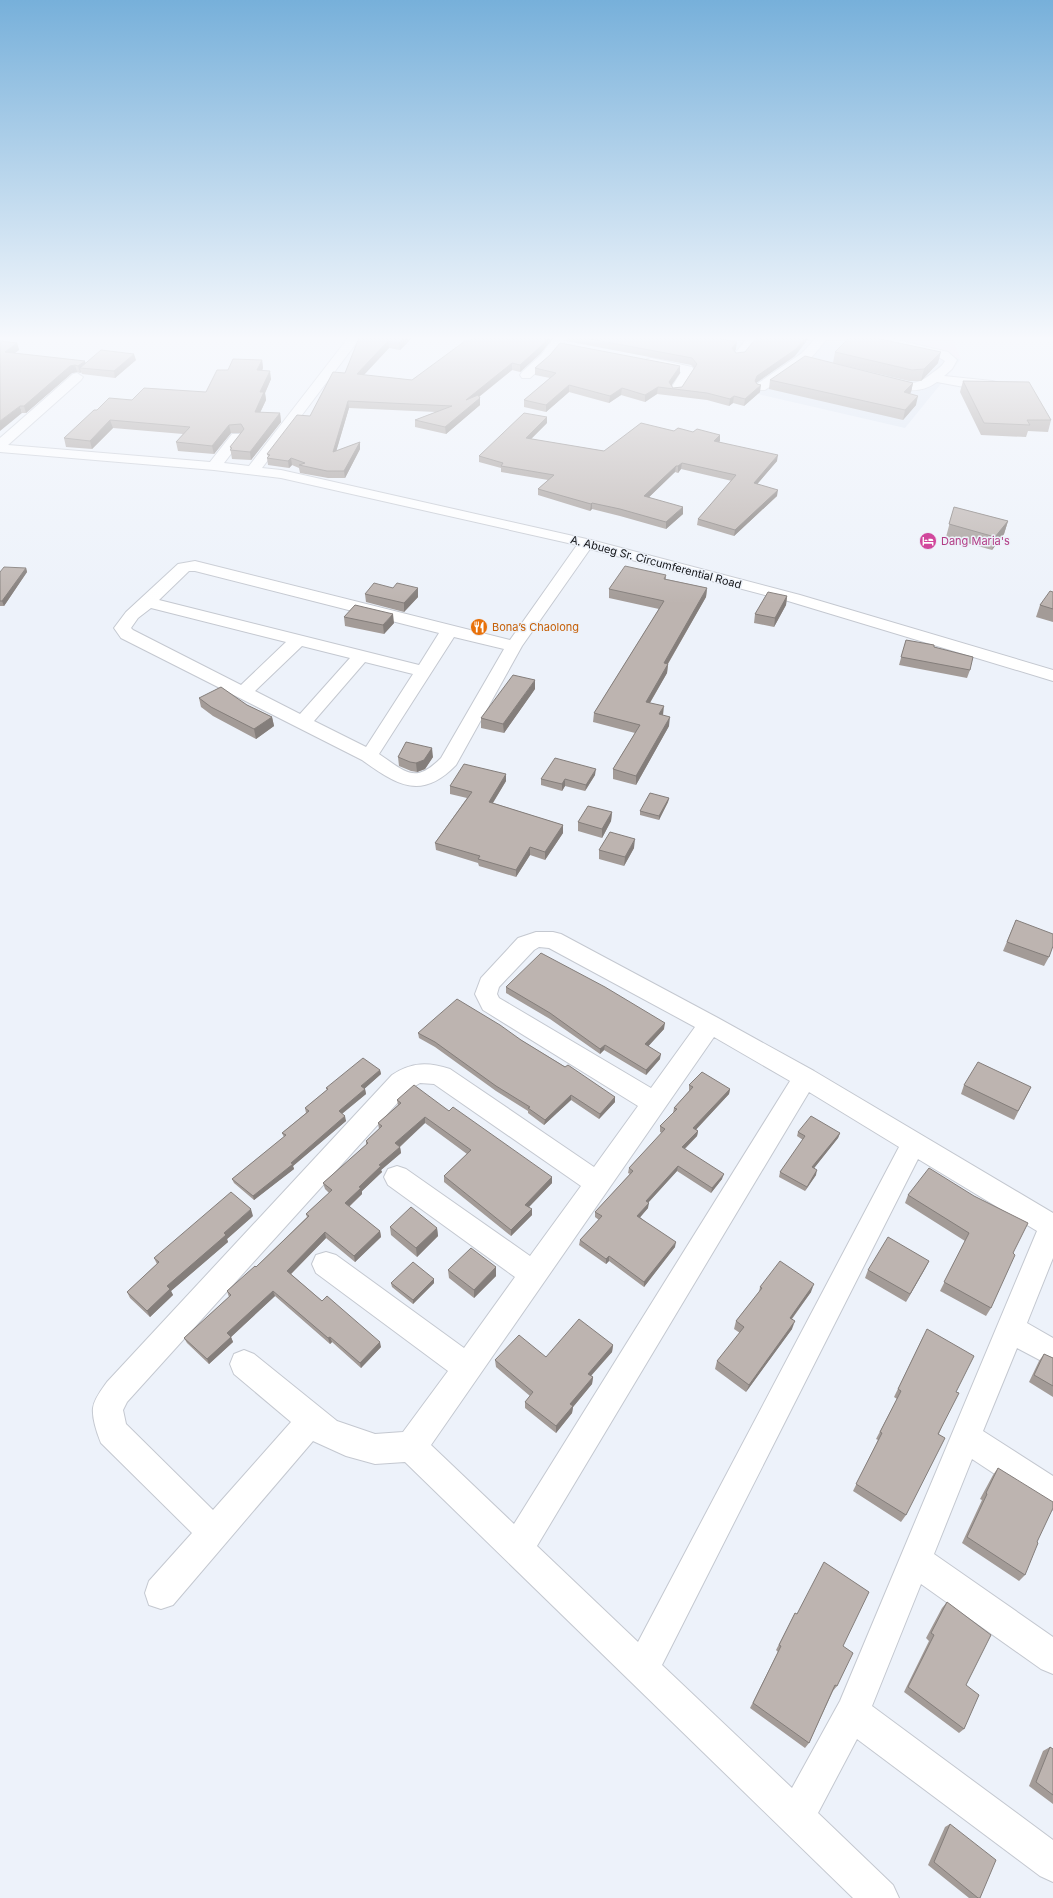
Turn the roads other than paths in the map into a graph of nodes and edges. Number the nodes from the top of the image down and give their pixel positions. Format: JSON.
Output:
{"nodes":[{"id":1,"x":21,"y":427,"type":"edge"},
{"id":2,"x":286,"y":427,"type":"edge"},
{"id":3,"x":237,"y":437,"type":"edge"},
{"id":4,"x":0,"y":445,"type":"edge"},
{"id":5,"x":0,"y":448,"type":"edge"},
{"id":6,"x":214,"y":466,"type":"junction"},
{"id":7,"x":253,"y":470,"type":"junction"},
{"id":8,"x":586,"y":543,"type":"junction"},
{"id":9,"x":148,"y":602,"type":"junction"},
{"id":10,"x":449,"y":631,"type":"junction"},
{"id":11,"x":298,"y":640,"type":"junction"},
{"id":12,"x":514,"y":646,"type":"junction"},
{"id":13,"x":361,"y":656,"type":"junction"},
{"id":14,"x":423,"y":672,"type":"junction"},
{"id":15,"x":1053,"y":676,"type":"edge"},
{"id":16,"x":243,"y":693,"type":"junction"},
{"id":17,"x":302,"y":722,"type":"junction"},
{"id":18,"x":369,"y":756,"type":"junction"},
{"id":19,"x":710,"y":1024,"type":"junction"},
{"id":20,"x":805,"y":1078,"type":"junction"},
{"id":21,"x":653,"y":1102,"type":"junction"},
{"id":22,"x":913,"y":1144,"type":"junction"},
{"id":23,"x":397,"y":1178,"type":"dead end"},
{"id":24,"x":597,"y":1183,"type":"junction"},
{"id":25,"x":1052,"y":1227,"type":"edge"},
{"id":26,"x":326,"y":1264,"type":"dead end"},
{"id":27,"x":533,"y":1274,"type":"junction"},
{"id":28,"x":1011,"y":1329,"type":"junction"},
{"id":29,"x":1053,"y":1353,"type":"edge"},
{"id":30,"x":244,"y":1364,"type":"dead end"},
{"id":31,"x":466,"y":1367,"type":"junction"},
{"id":32,"x":312,"y":1420,"type":"junction"},
{"id":33,"x":966,"y":1438,"type":"junction"},
{"id":34,"x":411,"y":1446,"type":"junction"},
{"id":35,"x":1053,"y":1494,"type":"edge"},
{"id":36,"x":213,"y":1532,"type":"junction"},
{"id":37,"x":517,"y":1549,"type":"junction"},
{"id":38,"x":915,"y":1560,"type":"junction"},
{"id":39,"x":161,"y":1593,"type":"dead end"},
{"id":40,"x":1053,"y":1657,"type":"edge"},
{"id":41,"x":642,"y":1669,"type":"junction"},
{"id":42,"x":852,"y":1713,"type":"junction"},
{"id":43,"x":796,"y":1817,"type":"junction"},
{"id":44,"x":1053,"y":1863,"type":"edge"},
{"id":45,"x":880,"y":1898,"type":"edge"}],
"edges":[{"from":1,"to":4,"type":"street"},
{"from":2,"to":7,"type":"street"},
{"from":3,"to":6,"type":"street"},
{"from":5,"to":6,"type":"street","name":"A. Abueg Sr. Circumferential Road"},
{"from":6,"to":7,"type":"street","name":"A. Abueg Sr. Circumferential Road"},
{"from":7,"to":8,"type":"street","name":"A. Abueg Sr. Circumferential Road"},
{"from":8,"to":12,"type":"street"},
{"from":8,"to":15,"type":"street","name":"A. Abueg Sr. Circumferential Road"},
{"from":9,"to":10,"type":"street"},
{"from":9,"to":11,"type":"street"},
{"from":9,"to":16,"type":"street"},
{"from":10,"to":12,"type":"street"},
{"from":10,"to":14,"type":"street"},
{"from":11,"to":13,"type":"street"},
{"from":11,"to":16,"type":"street"},
{"from":12,"to":18,"type":"street"},
{"from":13,"to":14,"type":"street"},
{"from":13,"to":17,"type":"street"},
{"from":14,"to":18,"type":"street"},
{"from":16,"to":17,"type":"street"},
{"from":17,"to":18,"type":"street"},
{"from":19,"to":20,"type":"street"},
{"from":19,"to":21,"type":"street"},
{"from":19,"to":21,"type":"street"},
{"from":20,"to":22,"type":"street"},
{"from":20,"to":37,"type":"street"},
{"from":21,"to":24,"type":"street"},
{"from":22,"to":25,"type":"street"},
{"from":22,"to":41,"type":"street"},
{"from":23,"to":27,"type":"street"},
{"from":24,"to":27,"type":"street"},
{"from":24,"to":36,"type":"street"},
{"from":25,"to":28,"type":"street"},
{"from":26,"to":31,"type":"street"},
{"from":27,"to":31,"type":"street"},
{"from":28,"to":29,"type":"street"},
{"from":28,"to":33,"type":"street"},
{"from":30,"to":32,"type":"street"},
{"from":31,"to":34,"type":"street"},
{"from":32,"to":34,"type":"street"},
{"from":32,"to":36,"type":"street"},
{"from":33,"to":35,"type":"street"},
{"from":33,"to":38,"type":"street"},
{"from":34,"to":37,"type":"street"},
{"from":36,"to":39,"type":"street"},
{"from":37,"to":41,"type":"street"},
{"from":38,"to":40,"type":"street"},
{"from":38,"to":42,"type":"street"},
{"from":41,"to":43,"type":"street"},
{"from":42,"to":43,"type":"street"},
{"from":42,"to":44,"type":"street"},
{"from":43,"to":45,"type":"street"}]}
